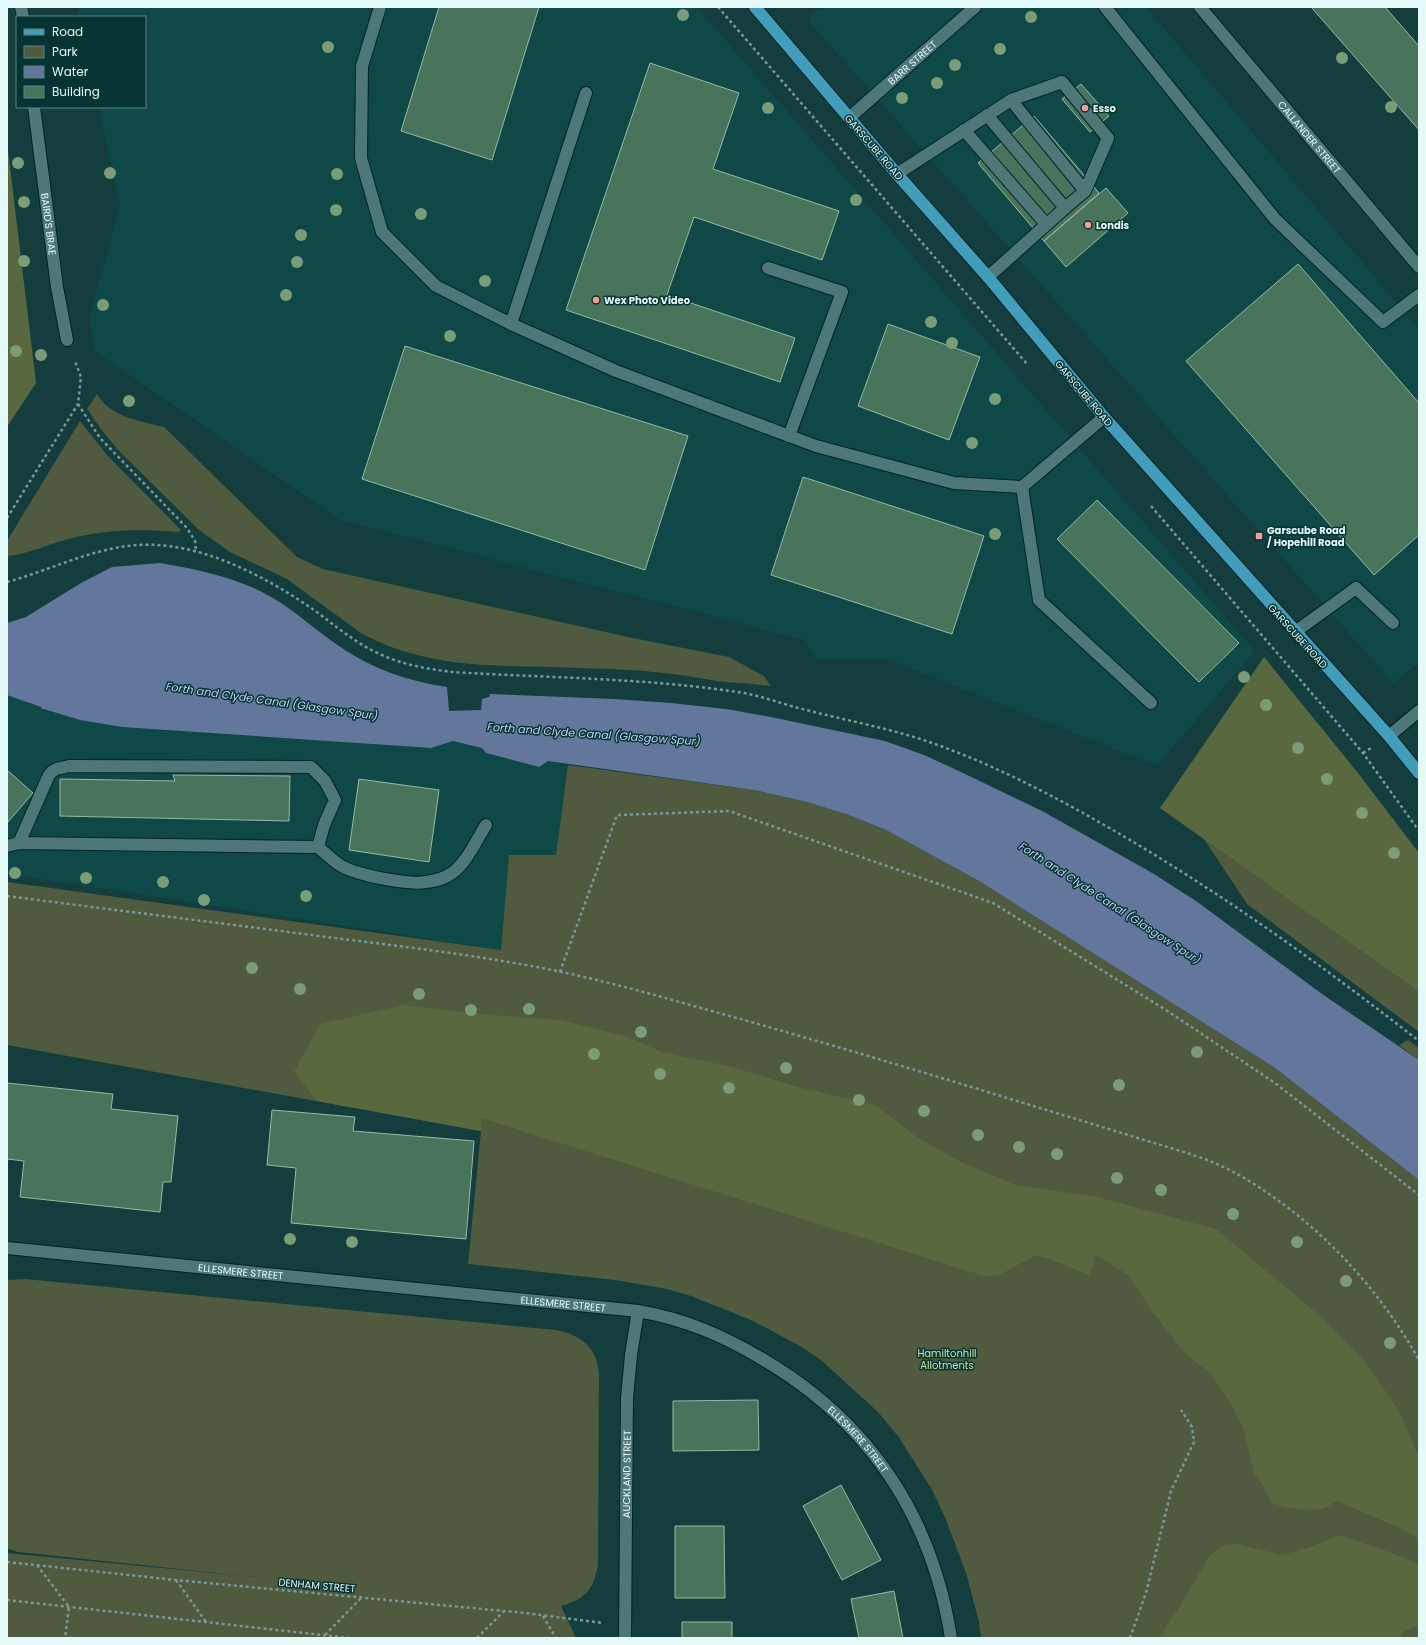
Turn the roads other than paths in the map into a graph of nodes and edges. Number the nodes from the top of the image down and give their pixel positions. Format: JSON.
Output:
{"nodes":[{"id":1,"x":380,"y":7,"type":"edge"},
{"id":2,"x":755,"y":7,"type":"edge"},
{"id":3,"x":975,"y":7,"type":"edge"},
{"id":4,"x":1104,"y":7,"type":"edge"},
{"id":5,"x":1200,"y":7,"type":"edge"},
{"id":6,"x":586,"y":93,"type":"dead end"},
{"id":7,"x":1011,"y":100,"type":"junction"},
{"id":8,"x":34,"y":108,"type":"edge"},
{"id":9,"x":987,"y":115,"type":"junction"},
{"id":10,"x":849,"y":118,"type":"junction"},
{"id":11,"x":964,"y":130,"type":"junction"},
{"id":12,"x":897,"y":174,"type":"junction"},
{"id":13,"x":1085,"y":191,"type":"junction"},
{"id":14,"x":1064,"y":208,"type":"junction"},
{"id":15,"x":1046,"y":224,"type":"junction"},
{"id":16,"x":1419,"y":267,"type":"edge"},
{"id":17,"x":768,"y":268,"type":"dead end"},
{"id":18,"x":988,"y":277,"type":"junction"},
{"id":19,"x":1419,"y":295,"type":"edge"},
{"id":20,"x":511,"y":324,"type":"junction"},
{"id":21,"x":67,"y":340,"type":"road end"},
{"id":22,"x":1104,"y":418,"type":"junction"},
{"id":23,"x":789,"y":436,"type":"junction"},
{"id":24,"x":1022,"y":487,"type":"junction"},
{"id":25,"x":1393,"y":623,"type":"dead end"},
{"id":26,"x":1295,"y":632,"type":"junction"},
{"id":27,"x":1151,"y":703,"type":"dead end"},
{"id":28,"x":1419,"y":711,"type":"edge"},
{"id":29,"x":1389,"y":736,"type":"junction"},
{"id":30,"x":1419,"y":773,"type":"edge"},
{"id":31,"x":486,"y":825,"type":"dead end"},
{"id":32,"x":19,"y":843,"type":"junction"},
{"id":33,"x":7,"y":846,"type":"edge"},
{"id":34,"x":318,"y":848,"type":"junction"},
{"id":35,"x":7,"y":1248,"type":"edge"},
{"id":36,"x":638,"y":1311,"type":"junction"},
{"id":37,"x":625,"y":1632,"type":"edge"},
{"id":38,"x":951,"y":1638,"type":"edge"}],
"edges":[{"from":1,"to":20,"type":"street"},
{"from":2,"to":10,"type":"main road","name":"GARSCUBE ROAD"},
{"from":3,"to":10,"type":"street","name":"BARR STREET"},
{"from":4,"to":19,"type":"street"},
{"from":5,"to":16,"type":"street","name":"CALLANDER STREET"},
{"from":6,"to":20,"type":"street"},
{"from":7,"to":9,"type":"street"},
{"from":7,"to":13,"type":"street"},
{"from":7,"to":13,"type":"street"},
{"from":8,"to":21,"type":"street","name":"BAIRD'S BRAE"},
{"from":9,"to":11,"type":"street"},
{"from":9,"to":14,"type":"street"},
{"from":10,"to":12,"type":"main road","name":"GARSCUBE ROAD"},
{"from":11,"to":12,"type":"street"},
{"from":11,"to":15,"type":"street"},
{"from":12,"to":18,"type":"main road","name":"GARSCUBE ROAD"},
{"from":13,"to":14,"type":"street"},
{"from":14,"to":15,"type":"street"},
{"from":15,"to":18,"type":"street"},
{"from":17,"to":23,"type":"street"},
{"from":18,"to":22,"type":"main road","name":"GARSCUBE ROAD"},
{"from":20,"to":23,"type":"street"},
{"from":22,"to":24,"type":"street"},
{"from":22,"to":26,"type":"main road","name":"GARSCUBE ROAD"},
{"from":23,"to":24,"type":"street"},
{"from":24,"to":27,"type":"street"},
{"from":25,"to":26,"type":"street"},
{"from":26,"to":29,"type":"main road","name":"GARSCUBE ROAD"},
{"from":28,"to":29,"type":"street"},
{"from":29,"to":30,"type":"main road","name":"GARSCUBE ROAD"},
{"from":31,"to":34,"type":"street"},
{"from":32,"to":33,"type":"street"},
{"from":32,"to":34,"type":"street"},
{"from":32,"to":34,"type":"street"},
{"from":35,"to":36,"type":"street","name":"ELLESMERE STREET"},
{"from":36,"to":37,"type":"street","name":"AUCKLAND STREET"},
{"from":36,"to":38,"type":"street","name":"ELLESMERE STREET"}]}
